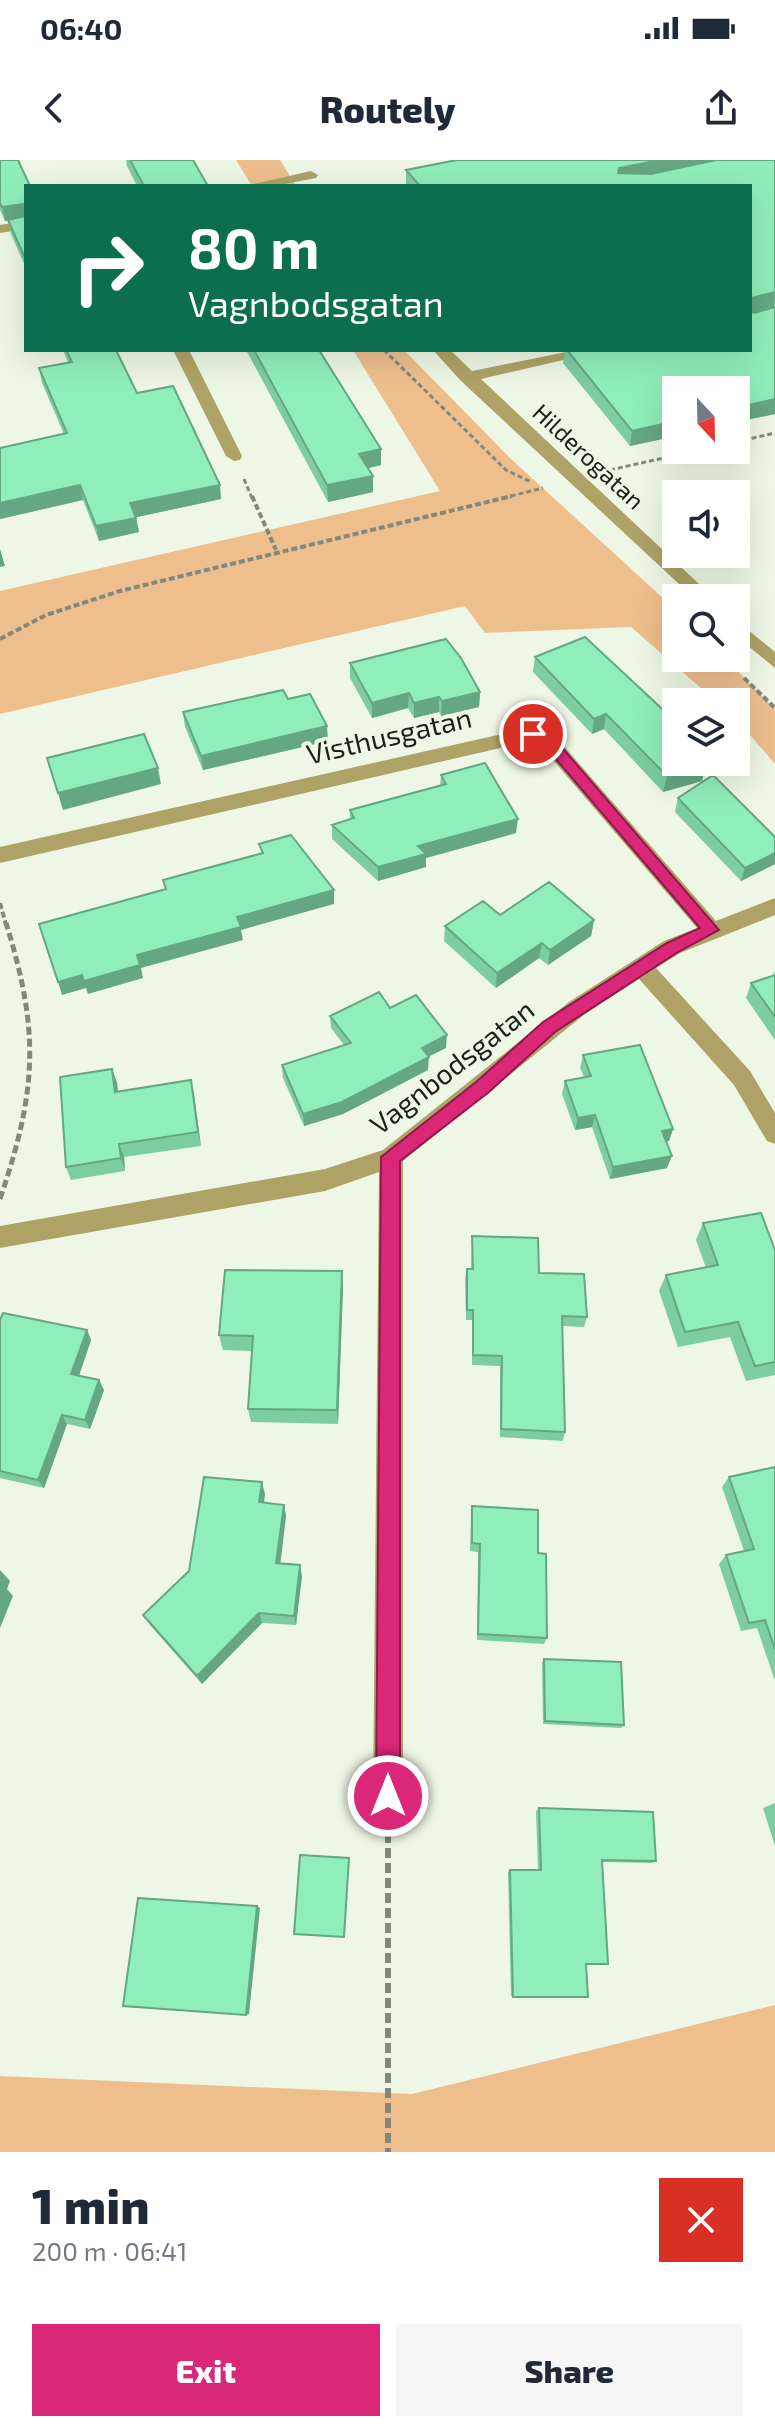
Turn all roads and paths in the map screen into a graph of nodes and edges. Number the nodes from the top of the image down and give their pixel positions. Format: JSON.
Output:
{"nodes":[{"id":1,"x":303,"y":160,"type":"edge"},
{"id":2,"x":315,"y":181,"type":"edge"},
{"id":3,"x":277,"y":184,"type":"edge"},
{"id":4,"x":24,"y":225,"type":"edge"},
{"id":5,"x":0,"y":229,"type":"edge"},
{"id":6,"x":182,"y":352,"type":"edge"},
{"id":7,"x":386,"y":352,"type":"edge"},
{"id":8,"x":443,"y":352,"type":"edge"},
{"id":9,"x":589,"y":352,"type":"edge"},
{"id":10,"x":466,"y":377,"type":"junction"},
{"id":11,"x":775,"y":433,"type":"edge"},
{"id":12,"x":750,"y":439,"type":"edge"},
{"id":13,"x":234,"y":456,"type":"joint"},
{"id":14,"x":662,"y":458,"type":"edge"},
{"id":15,"x":575,"y":478,"type":"junction"},
{"id":16,"x":544,"y":488,"type":"junction"},
{"id":17,"x":276,"y":550,"type":"junction"},
{"id":18,"x":690,"y":584,"type":"edge"},
{"id":19,"x":0,"y":639,"type":"edge"},
{"id":20,"x":750,"y":639,"type":"edge"},
{"id":21,"x":775,"y":662,"type":"edge"},
{"id":22,"x":738,"y":672,"type":"edge"},
{"id":23,"x":775,"y":708,"type":"edge"},
{"id":24,"x":0,"y":855,"type":"edge"},
{"id":25,"x":0,"y":903,"type":"edge"},
{"id":26,"x":775,"y":906,"type":"edge"},
{"id":27,"x":711,"y":930,"type":"junction"},
{"id":28,"x":641,"y":967,"type":"junction"},
{"id":29,"x":775,"y":1134,"type":"edge"},
{"id":30,"x":391,"y":1157,"type":"junction"},
{"id":31,"x":0,"y":1199,"type":"edge"},
{"id":32,"x":0,"y":1237,"type":"edge"},
{"id":33,"x":388,"y":1796,"type":"joint"},
{"id":34,"x":388,"y":2152,"type":"edge"}],
"edges":[{"from":1,"to":2,"type":"street"},
{"from":2,"to":3,"type":"street"},
{"from":4,"to":5,"type":"street"},
{"from":6,"to":13,"type":"street"},
{"from":7,"to":16,"type":"path"},
{"from":8,"to":10,"type":"street","name":"Hilderogatan"},
{"from":9,"to":10,"type":"street"},
{"from":10,"to":15,"type":"street","name":"Hilderogatan"},
{"from":11,"to":12,"type":"path"},
{"from":13,"to":17,"type":"path"},
{"from":14,"to":15,"type":"path"},
{"from":15,"to":16,"type":"path"},
{"from":15,"to":18,"type":"street","name":"Hilderogatan"},
{"from":16,"to":17,"type":"path"},
{"from":17,"to":19,"type":"path"},
{"from":20,"to":21,"type":"street"},
{"from":22,"to":23,"type":"path"},
{"from":24,"to":27,"type":"street","name":"Visthusgatan"},
{"from":25,"to":31,"type":"path"},
{"from":26,"to":27,"type":"street","name":"Vagnbodsgatan"},
{"from":27,"to":28,"type":"street","name":"Vagnbodsgatan"},
{"from":28,"to":29,"type":"street"},
{"from":28,"to":30,"type":"street","name":"Vagnbodsgatan"},
{"from":30,"to":32,"type":"street","name":"Vagnbodsgatan"},
{"from":30,"to":33,"type":"street"},
{"from":33,"to":34,"type":"path"}]}
